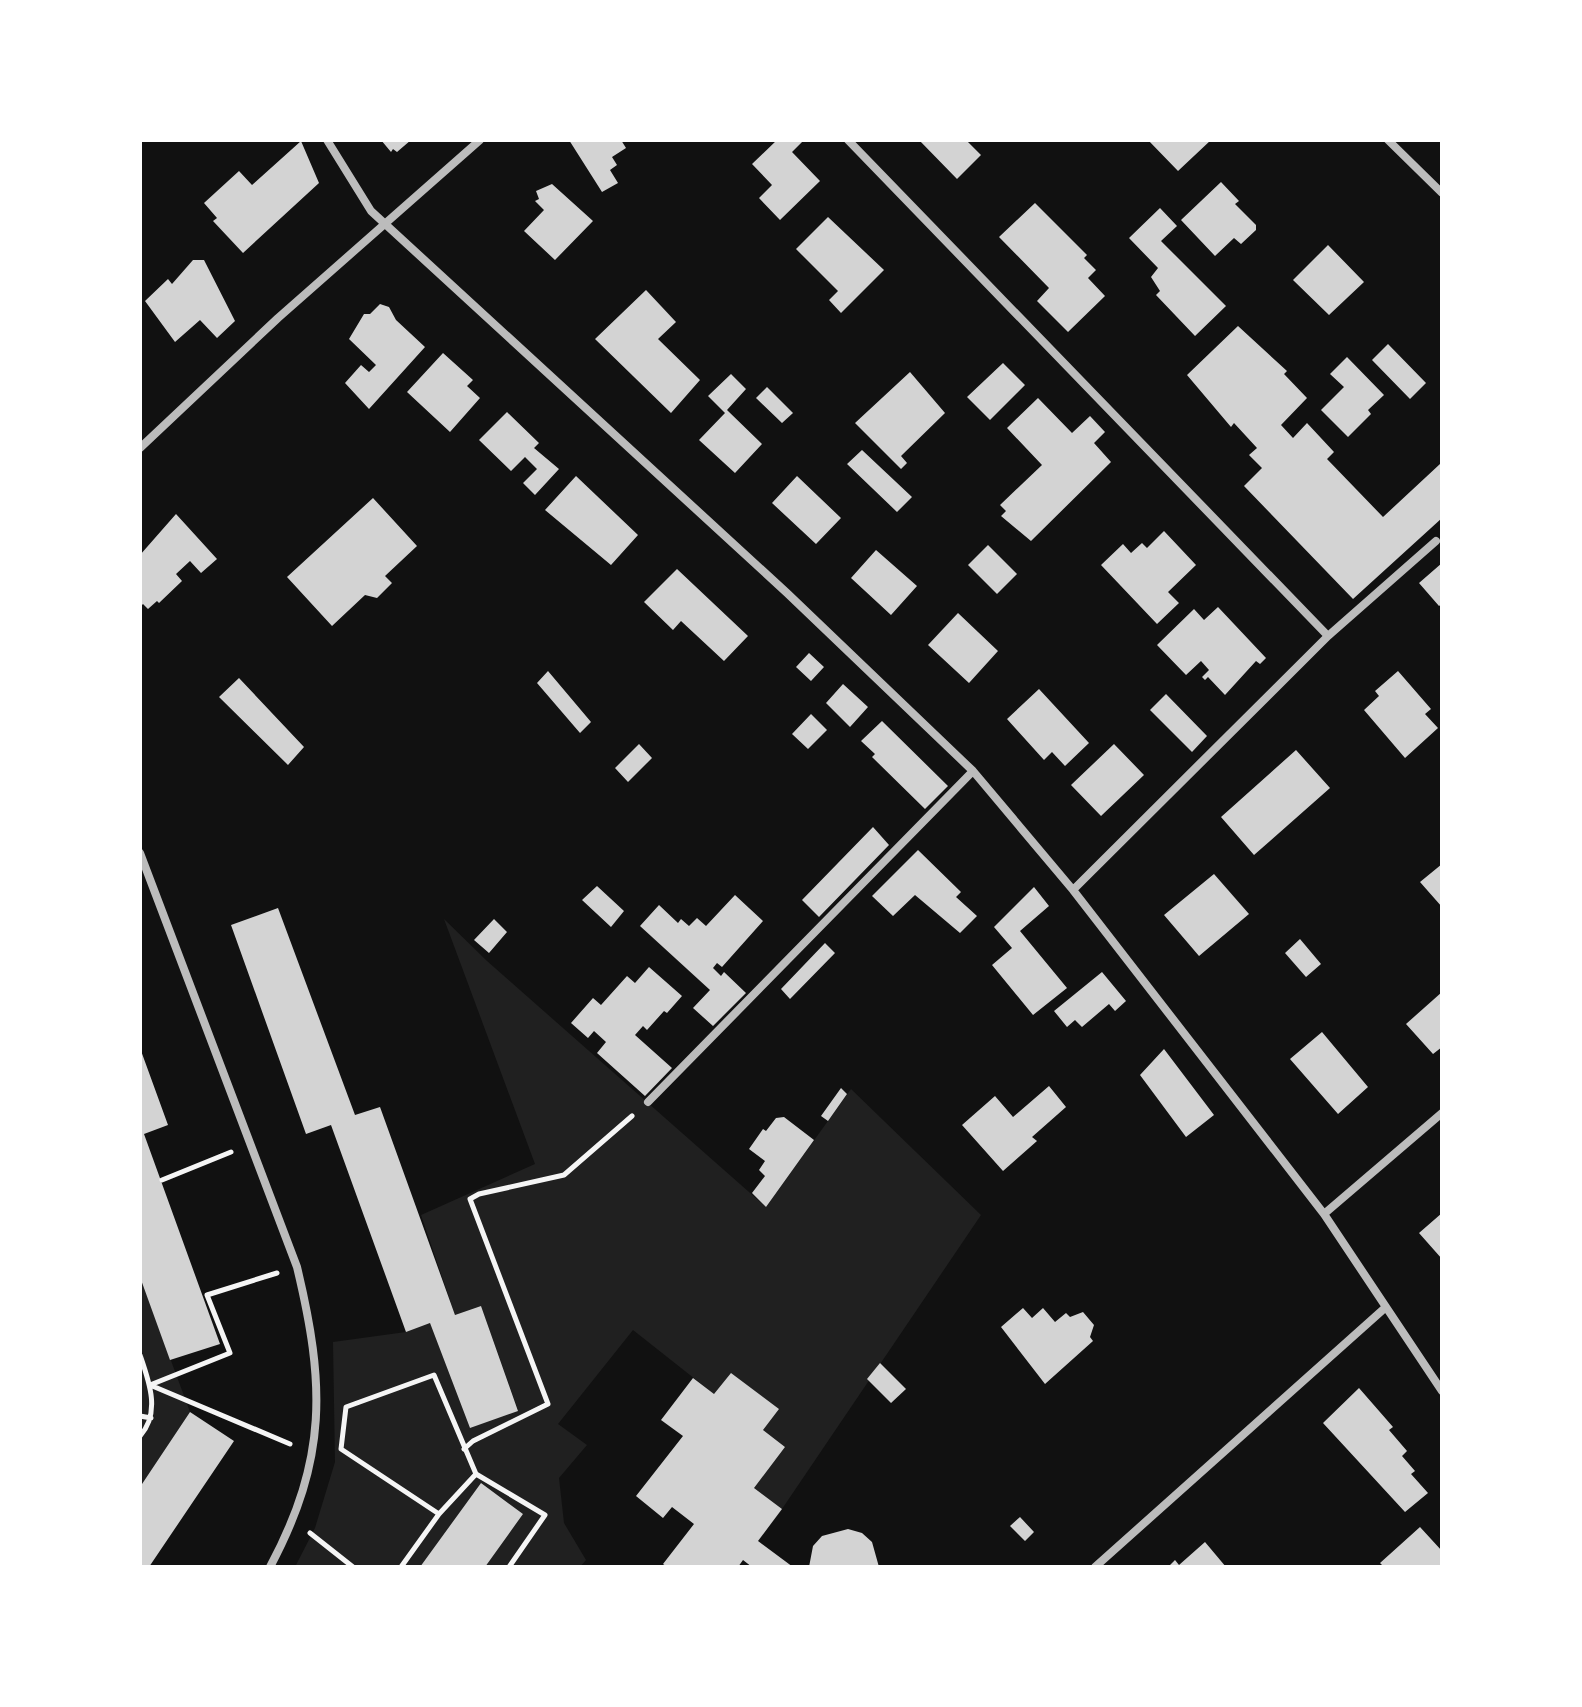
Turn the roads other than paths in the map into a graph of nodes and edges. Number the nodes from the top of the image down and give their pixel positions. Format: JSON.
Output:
{"nodes":[{"id":1,"x":327,"y":140,"type":"edge"},
{"id":2,"x":480,"y":140,"type":"edge"},
{"id":3,"x":848,"y":140,"type":"edge"},
{"id":4,"x":1388,"y":140,"type":"edge"},
{"id":5,"x":1442,"y":193,"type":"edge"},
{"id":6,"x":386,"y":223,"type":"junction"},
{"id":7,"x":140,"y":448,"type":"edge"},
{"id":8,"x":1436,"y":541,"type":"dead end"},
{"id":9,"x":1328,"y":636,"type":"junction"},
{"id":10,"x":973,"y":771,"type":"junction"},
{"id":11,"x":140,"y":853,"type":"edge"},
{"id":12,"x":1073,"y":890,"type":"junction"},
{"id":13,"x":648,"y":1102,"type":"road end"},
{"id":14,"x":1442,"y":1113,"type":"edge"},
{"id":15,"x":1324,"y":1214,"type":"junction"},
{"id":16,"x":1386,"y":1307,"type":"junction"},
{"id":17,"x":1442,"y":1391,"type":"edge"},
{"id":18,"x":270,"y":1567,"type":"edge"},
{"id":19,"x":1095,"y":1567,"type":"edge"}],
"edges":[{"from":1,"to":6,"type":"street"},
{"from":2,"to":6,"type":"street"},
{"from":3,"to":9,"type":"street"},
{"from":4,"to":5,"type":"street"},
{"from":6,"to":7,"type":"street"},
{"from":6,"to":10,"type":"street"},
{"from":8,"to":9,"type":"street"},
{"from":9,"to":12,"type":"street"},
{"from":10,"to":12,"type":"street"},
{"from":10,"to":13,"type":"street"},
{"from":11,"to":18,"type":"street"},
{"from":12,"to":15,"type":"street"},
{"from":14,"to":15,"type":"street"},
{"from":15,"to":16,"type":"street"},
{"from":16,"to":17,"type":"street"},
{"from":16,"to":19,"type":"street"}]}
